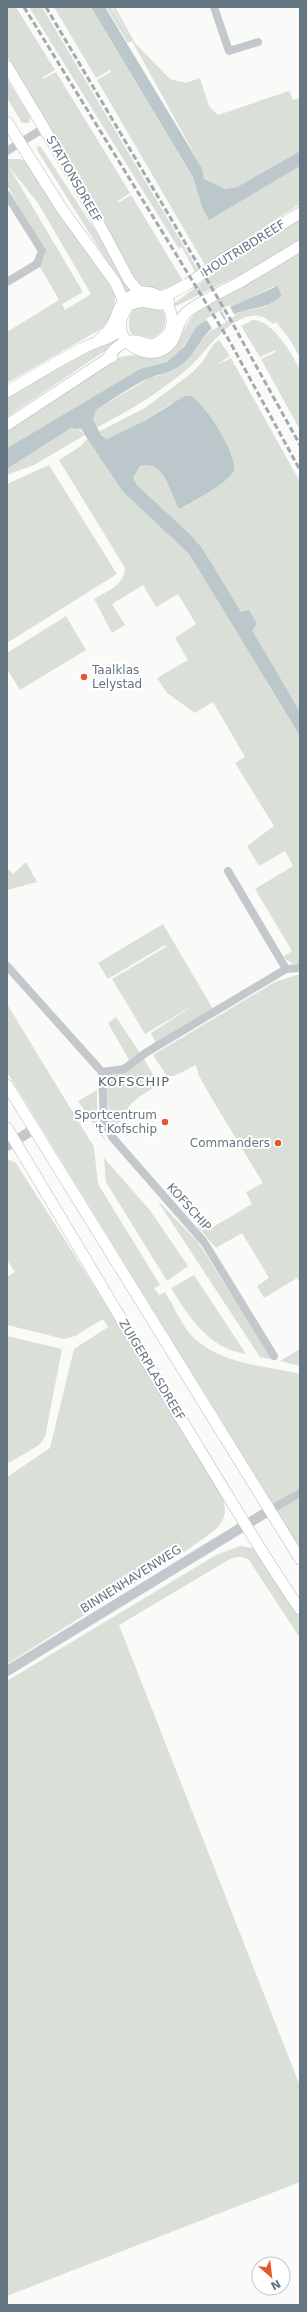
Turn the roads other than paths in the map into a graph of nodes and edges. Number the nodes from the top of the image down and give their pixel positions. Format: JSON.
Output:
{"nodes":[{"id":1,"x":214,"y":7,"type":"edge"},
{"id":2,"x":258,"y":42,"type":"dead end"},
{"id":3,"x":7,"y":66,"type":"edge"},
{"id":4,"x":7,"y":122,"type":"edge"},
{"id":5,"x":44,"y":128,"type":"junction"},
{"id":6,"x":20,"y":143,"type":"junction"},
{"id":7,"x":7,"y":151,"type":"edge"},
{"id":8,"x":7,"y":194,"type":"edge"},
{"id":9,"x":300,"y":212,"type":"edge"},
{"id":10,"x":300,"y":246,"type":"edge"},
{"id":11,"x":7,"y":282,"type":"edge"},
{"id":12,"x":140,"y":293,"type":"junction"},
{"id":13,"x":204,"y":301,"type":"junction"},
{"id":14,"x":125,"y":304,"type":"junction"},
{"id":15,"x":166,"y":305,"type":"junction"},
{"id":16,"x":121,"y":330,"type":"junction"},
{"id":17,"x":99,"y":340,"type":"junction"},
{"id":18,"x":129,"y":343,"type":"junction"},
{"id":19,"x":7,"y":392,"type":"edge"},
{"id":20,"x":7,"y":425,"type":"edge"},
{"id":21,"x":228,"y":871,"type":"dead end"},
{"id":22,"x":7,"y":966,"type":"edge"},
{"id":23,"x":300,"y":968,"type":"edge"},
{"id":24,"x":286,"y":969,"type":"junction"},
{"id":25,"x":102,"y":1072,"type":"junction"},
{"id":26,"x":7,"y":1085,"type":"edge"},
{"id":27,"x":7,"y":1128,"type":"edge"},
{"id":28,"x":34,"y":1129,"type":"junction"},
{"id":29,"x":11,"y":1143,"type":"edge"},
{"id":30,"x":274,"y":1356,"type":"dead end"},
{"id":31,"x":300,"y":1493,"type":"edge"},
{"id":32,"x":270,"y":1510,"type":"junction"},
{"id":33,"x":245,"y":1524,"type":"junction"},
{"id":34,"x":300,"y":1559,"type":"edge"},
{"id":35,"x":300,"y":1609,"type":"edge"},
{"id":36,"x":7,"y":1670,"type":"edge"}],
"edges":[{"from":1,"to":2,"type":"street"},
{"from":3,"to":5,"type":"main road","name":"STATIONSDREEF"},
{"from":4,"to":6,"type":"main road","name":"STATIONSDREEF"},
{"from":5,"to":6,"type":"street"},
{"from":5,"to":12,"type":"main road","name":"STATIONSDREEF"},
{"from":6,"to":7,"type":"street"},
{"from":6,"to":14,"type":"main road","name":"STATIONSDREEF"},
{"from":8,"to":11,"type":"street"},
{"from":9,"to":15,"type":"main road","name":"HOUTRIBDREEF"},
{"from":10,"to":13,"type":"main road","name":"HOUTRIBDREEF"},
{"from":12,"to":14,"type":"main road"},
{"from":12,"to":15,"type":"main road"},
{"from":13,"to":15,"type":"main road","name":"HOUTRIBDREEF"},
{"from":13,"to":18,"type":"main road","name":"HOUTRIBDREEF"},
{"from":14,"to":15,"type":"main road"},
{"from":14,"to":16,"type":"main road"},
{"from":14,"to":17,"type":"main road"},
{"from":15,"to":18,"type":"main road"},
{"from":16,"to":17,"type":"main road"},
{"from":16,"to":18,"type":"main road"},
{"from":17,"to":19,"type":"main road"},
{"from":18,"to":20,"type":"main road"},
{"from":21,"to":24,"type":"street"},
{"from":22,"to":25,"type":"street"},
{"from":23,"to":24,"type":"street"},
{"from":24,"to":25,"type":"street"},
{"from":25,"to":30,"type":"street","name":"KOFSCHIP"},
{"from":26,"to":28,"type":"main road"},
{"from":27,"to":29,"type":"main road","name":"ZUIGERPLASDREEF"},
{"from":28,"to":29,"type":"street"},
{"from":28,"to":32,"type":"main road"},
{"from":29,"to":33,"type":"main road","name":"ZUIGERPLASDREEF"},
{"from":31,"to":32,"type":"street"},
{"from":32,"to":33,"type":"street","name":"BINNENHAVENWEG"},
{"from":32,"to":34,"type":"main road"},
{"from":33,"to":35,"type":"main road","name":"ZUIGERPLASDREEF"},
{"from":33,"to":36,"type":"street","name":"BINNENHAVENWEG"}]}
